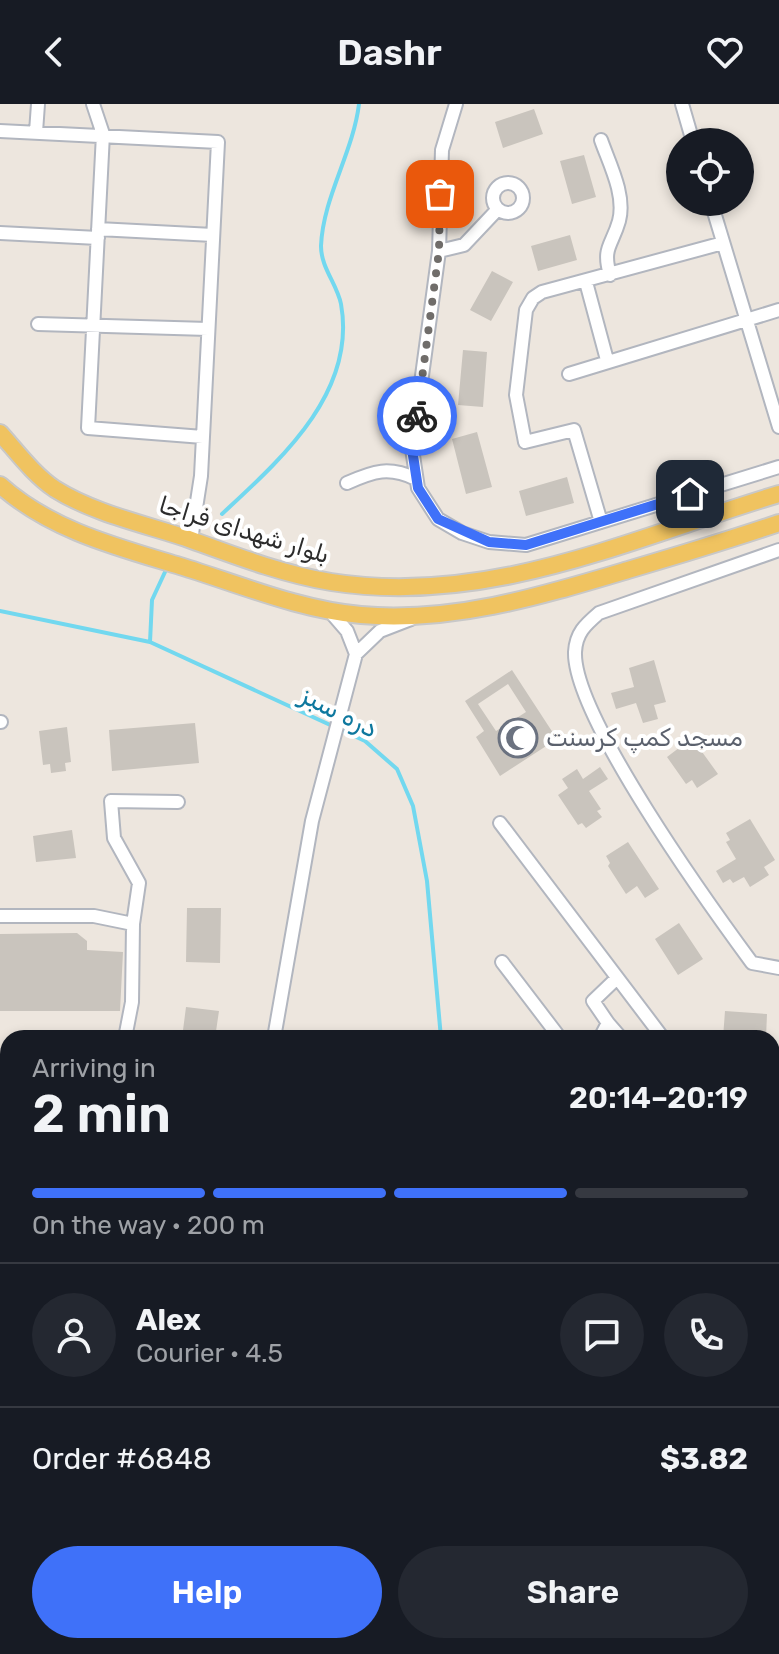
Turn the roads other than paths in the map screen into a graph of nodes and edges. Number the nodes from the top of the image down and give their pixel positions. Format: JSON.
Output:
{"nodes":[{"id":1,"x":38,"y":104,"type":"edge"},
{"id":2,"x":93,"y":104,"type":"edge"},
{"id":3,"x":456,"y":104,"type":"edge"},
{"id":4,"x":682,"y":104,"type":"edge"},
{"id":5,"x":689,"y":128,"type":"edge"},
{"id":6,"x":0,"y":131,"type":"edge"},
{"id":7,"x":36,"y":132,"type":"junction"},
{"id":8,"x":103,"y":134,"type":"junction"},
{"id":9,"x":601,"y":140,"type":"dead end"},
{"id":10,"x":498,"y":209,"type":"dead end"},
{"id":11,"x":715,"y":216,"type":"edge"},
{"id":12,"x":0,"y":233,"type":"edge"},
{"id":13,"x":98,"y":234,"type":"junction"},
{"id":14,"x":213,"y":235,"type":"junction"},
{"id":15,"x":723,"y":243,"type":"junction"},
{"id":16,"x":439,"y":251,"type":"junction"},
{"id":17,"x":610,"y":275,"type":"junction"},
{"id":18,"x":586,"y":282,"type":"junction"},
{"id":19,"x":779,"y":310,"type":"edge"},
{"id":20,"x":746,"y":320,"type":"junction"},
{"id":21,"x":38,"y":324,"type":"dead end"},
{"id":22,"x":94,"y":324,"type":"junction"},
{"id":23,"x":208,"y":329,"type":"junction"},
{"id":24,"x":607,"y":360,"type":"junction"},
{"id":25,"x":569,"y":374,"type":"dead end"},
{"id":26,"x":779,"y":427,"type":"edge"},
{"id":27,"x":0,"y":433,"type":"edge"},
{"id":28,"x":203,"y":437,"type":"junction"},
{"id":29,"x":779,"y":467,"type":"edge"},
{"id":30,"x":416,"y":479,"type":"junction"},
{"id":31,"x":347,"y":483,"type":"dead end"},
{"id":32,"x":0,"y":485,"type":"edge"},
{"id":33,"x":779,"y":494,"type":"edge"},
{"id":34,"x":601,"y":522,"type":"junction"},
{"id":35,"x":779,"y":523,"type":"edge"},
{"id":36,"x":191,"y":540,"type":"junction"},
{"id":37,"x":779,"y":550,"type":"edge"},
{"id":38,"x":328,"y":609,"type":"junction"},
{"id":39,"x":415,"y":617,"type":"junction"},
{"id":40,"x":356,"y":654,"type":"junction"},
{"id":41,"x":178,"y":802,"type":"dead end"},
{"id":42,"x":500,"y":823,"type":"dead end"},
{"id":43,"x":0,"y":916,"type":"edge"},
{"id":44,"x":133,"y":924,"type":"junction"},
{"id":45,"x":502,"y":962,"type":"dead end"},
{"id":46,"x":779,"y":968,"type":"edge"},
{"id":47,"x":617,"y":978,"type":"junction"},
{"id":48,"x":608,"y":1023,"type":"junction"},
{"id":49,"x":127,"y":1030,"type":"edge"},
{"id":50,"x":275,"y":1030,"type":"edge"},
{"id":51,"x":554,"y":1030,"type":"edge"},
{"id":52,"x":604,"y":1030,"type":"edge"},
{"id":53,"x":614,"y":1030,"type":"edge"},
{"id":54,"x":657,"y":1030,"type":"edge"}],
"edges":[{"from":1,"to":7,"type":"street"},
{"from":2,"to":8,"type":"street"},
{"from":3,"to":16,"type":"street"},
{"from":4,"to":5,"type":"street"},
{"from":6,"to":7,"type":"street"},
{"from":7,"to":8,"type":"street"},
{"from":8,"to":13,"type":"street"},
{"from":8,"to":14,"type":"street"},
{"from":9,"to":17,"type":"street"},
{"from":10,"to":16,"type":"street"},
{"from":11,"to":15,"type":"street"},
{"from":12,"to":13,"type":"street"},
{"from":13,"to":14,"type":"street"},
{"from":13,"to":22,"type":"street"},
{"from":14,"to":23,"type":"street"},
{"from":15,"to":17,"type":"street"},
{"from":15,"to":20,"type":"street"},
{"from":16,"to":30,"type":"street"},
{"from":17,"to":18,"type":"street"},
{"from":18,"to":24,"type":"street"},
{"from":18,"to":34,"type":"street"},
{"from":19,"to":20,"type":"street"},
{"from":20,"to":24,"type":"street"},
{"from":20,"to":26,"type":"street"},
{"from":21,"to":22,"type":"street"},
{"from":22,"to":23,"type":"street"},
{"from":22,"to":28,"type":"street"},
{"from":23,"to":28,"type":"street"},
{"from":24,"to":25,"type":"street"},
{"from":27,"to":36,"type":"main road","name":"بلوار شهدای فراجا"},
{"from":28,"to":36,"type":"street"},
{"from":29,"to":34,"type":"street"},
{"from":30,"to":31,"type":"street"},
{"from":30,"to":34,"type":"street"},
{"from":32,"to":38,"type":"main road"},
{"from":33,"to":36,"type":"main road","name":"بلوار شهدای فراجا"},
{"from":35,"to":39,"type":"main road"},
{"from":37,"to":46,"type":"street"},
{"from":38,"to":39,"type":"main road"},
{"from":38,"to":40,"type":"street"},
{"from":39,"to":40,"type":"street"},
{"from":40,"to":50,"type":"street"},
{"from":41,"to":44,"type":"street"},
{"from":42,"to":47,"type":"street"},
{"from":43,"to":44,"type":"street"},
{"from":44,"to":49,"type":"street"},
{"from":45,"to":51,"type":"street"},
{"from":47,"to":48,"type":"street"},
{"from":47,"to":54,"type":"street"},
{"from":48,"to":52,"type":"street"},
{"from":48,"to":53,"type":"street"}]}
